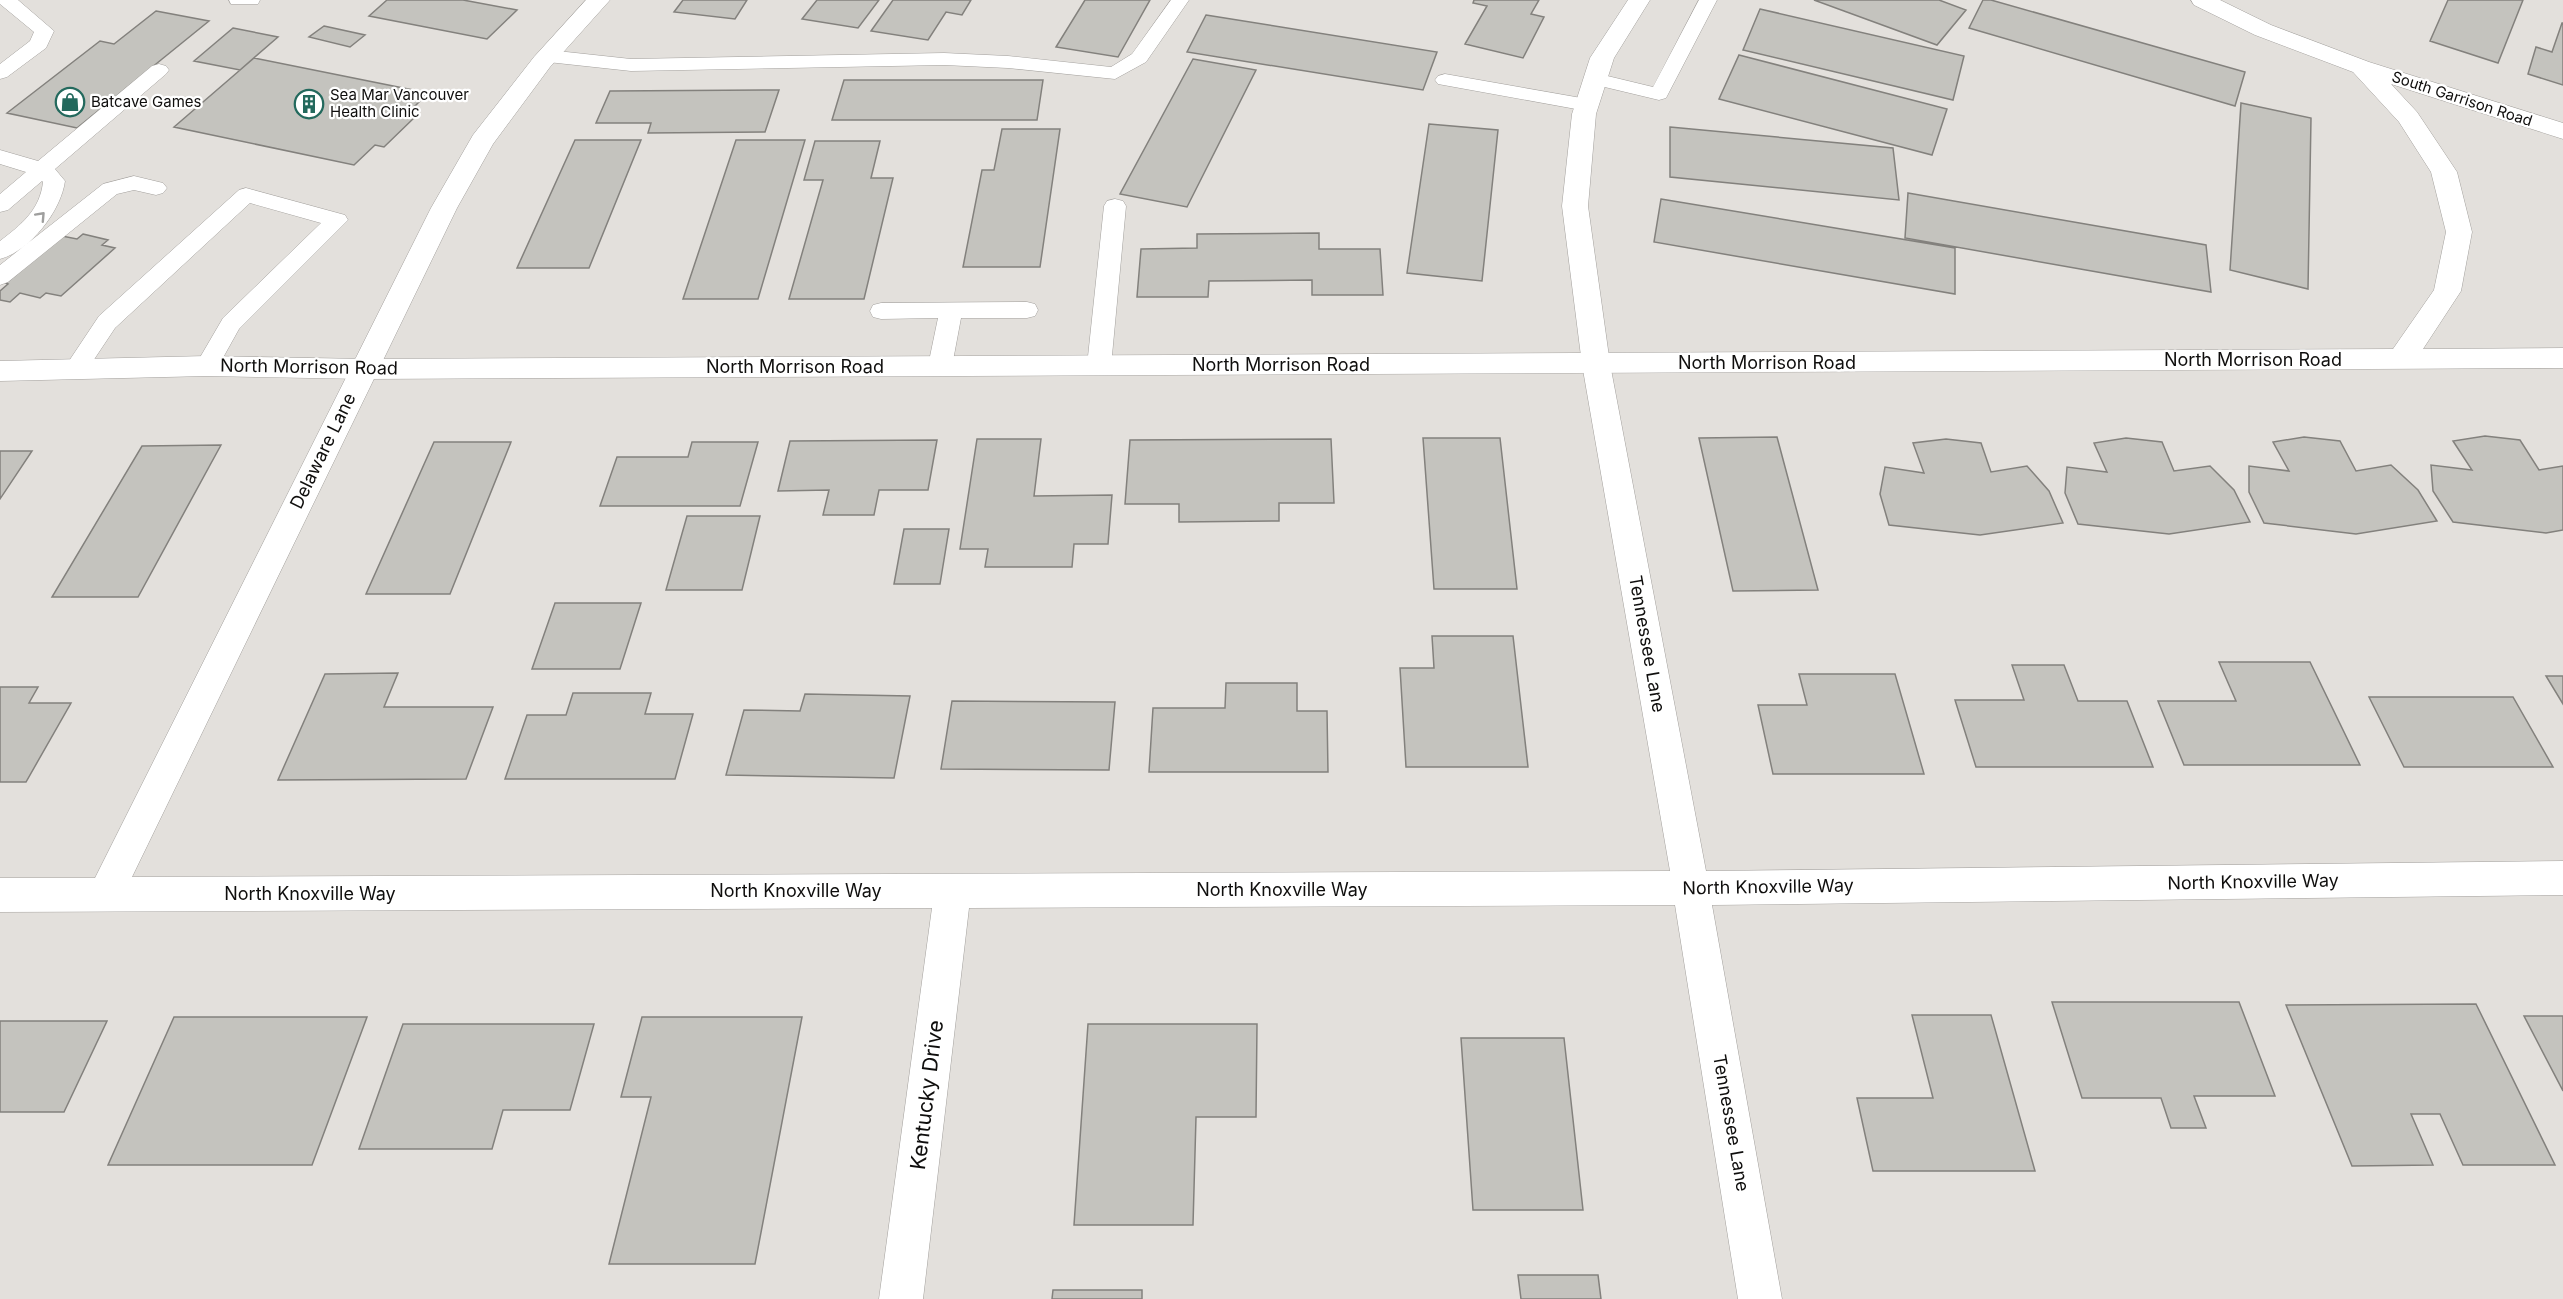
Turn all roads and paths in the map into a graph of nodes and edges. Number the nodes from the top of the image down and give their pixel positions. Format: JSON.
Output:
{"nodes":[{"id":1,"x":6,"y":0,"type":"edge"},
{"id":2,"x":238,"y":0,"type":"edge"},
{"id":3,"x":251,"y":0,"type":"edge"},
{"id":4,"x":599,"y":0,"type":"edge"},
{"id":5,"x":1180,"y":0,"type":"edge"},
{"id":6,"x":1639,"y":0,"type":"edge"},
{"id":7,"x":1708,"y":0,"type":"edge"},
{"id":8,"x":2202,"y":0,"type":"edge"},
{"id":9,"x":548,"y":56,"type":"junction"},
{"id":10,"x":2361,"y":67,"type":"junction"},
{"id":11,"x":159,"y":70,"type":"dead end"},
{"id":12,"x":0,"y":73,"type":"edge"},
{"id":13,"x":1595,"y":79,"type":"junction"},
{"id":14,"x":1445,"y":80,"type":"dead end"},
{"id":15,"x":1587,"y":105,"type":"junction"},
{"id":16,"x":2563,"y":131,"type":"edge"},
{"id":17,"x":0,"y":157,"type":"edge"},
{"id":18,"x":44,"y":170,"type":"junction"},
{"id":19,"x":156,"y":188,"type":"dead end"},
{"id":20,"x":0,"y":205,"type":"edge"},
{"id":21,"x":1115,"y":206,"type":"dead end"},
{"id":22,"x":0,"y":252,"type":"edge"},
{"id":23,"x":0,"y":277,"type":"edge"},
{"id":24,"x":951,"y":310,"type":"junction"},
{"id":25,"x":1027,"y":310,"type":"dead end"},
{"id":26,"x":881,"y":311,"type":"dead end"},
{"id":27,"x":2563,"y":358,"type":"edge"},
{"id":28,"x":2401,"y":359,"type":"junction"},
{"id":29,"x":1596,"y":364,"type":"junction"},
{"id":30,"x":207,"y":366,"type":"junction"},
{"id":31,"x":940,"y":366,"type":"junction"},
{"id":32,"x":1099,"y":366,"type":"junction"},
{"id":33,"x":364,"y":369,"type":"junction"},
{"id":34,"x":75,"y":370,"type":"junction"},
{"id":35,"x":0,"y":371,"type":"edge"},
{"id":36,"x":2563,"y":879,"type":"edge"},
{"id":37,"x":1691,"y":888,"type":"junction"},
{"id":38,"x":953,"y":891,"type":"junction"},
{"id":39,"x":0,"y":895,"type":"edge"},
{"id":40,"x":105,"y":895,"type":"junction"},
{"id":41,"x":901,"y":1299,"type":"edge"},
{"id":42,"x":1760,"y":1299,"type":"edge"}],
"edges":[{"from":1,"to":12,"type":"lane"},
{"from":2,"to":3,"type":"lane"},
{"from":4,"to":9,"type":"street","name":"Delaware Lane"},
{"from":5,"to":9,"type":"lane"},
{"from":6,"to":13,"type":"street","name":"Tennessee Lane"},
{"from":7,"to":13,"type":"lane"},
{"from":8,"to":10,"type":"street","name":"South Garrison Road"},
{"from":9,"to":33,"type":"street","name":"Delaware Lane"},
{"from":10,"to":16,"type":"street","name":"South Garrison Road"},
{"from":10,"to":28,"type":"street"},
{"from":11,"to":18,"type":"lane"},
{"from":13,"to":15,"type":"street","name":"Tennessee Lane"},
{"from":14,"to":15,"type":"lane"},
{"from":15,"to":29,"type":"street","name":"Tennessee Lane"},
{"from":17,"to":18,"type":"lane"},
{"from":18,"to":20,"type":"lane"},
{"from":22,"to":18,"type":"lane","one_way":true},
{"from":19,"to":23,"type":"lane"},
{"from":21,"to":32,"type":"lane"},
{"from":24,"to":25,"type":"lane"},
{"from":24,"to":26,"type":"lane"},
{"from":24,"to":31,"type":"lane"},
{"from":27,"to":28,"type":"street","name":"North Morrison Road"},
{"from":28,"to":29,"type":"street","name":"North Morrison Road"},
{"from":29,"to":32,"type":"street","name":"North Morrison Road"},
{"from":29,"to":37,"type":"street","name":"Tennessee Lane"},
{"from":30,"to":33,"type":"street","name":"North Morrison Road"},
{"from":30,"to":34,"type":"street","name":"North Morrison Road"},
{"from":30,"to":34,"type":"lane"},
{"from":31,"to":32,"type":"street","name":"North Morrison Road"},
{"from":31,"to":33,"type":"street","name":"North Morrison Road"},
{"from":33,"to":40,"type":"street","name":"Delaware Lane"},
{"from":34,"to":35,"type":"street","name":"North Morrison Road"},
{"from":36,"to":37,"type":"street","name":"North Knoxville Way"},
{"from":37,"to":38,"type":"street","name":"North Knoxville Way"},
{"from":37,"to":42,"type":"street","name":"Tennessee Lane"},
{"from":38,"to":40,"type":"street","name":"North Knoxville Way"},
{"from":38,"to":41,"type":"street","name":"Kentucky Drive"},
{"from":39,"to":40,"type":"street","name":"North Knoxville Way"}]}
